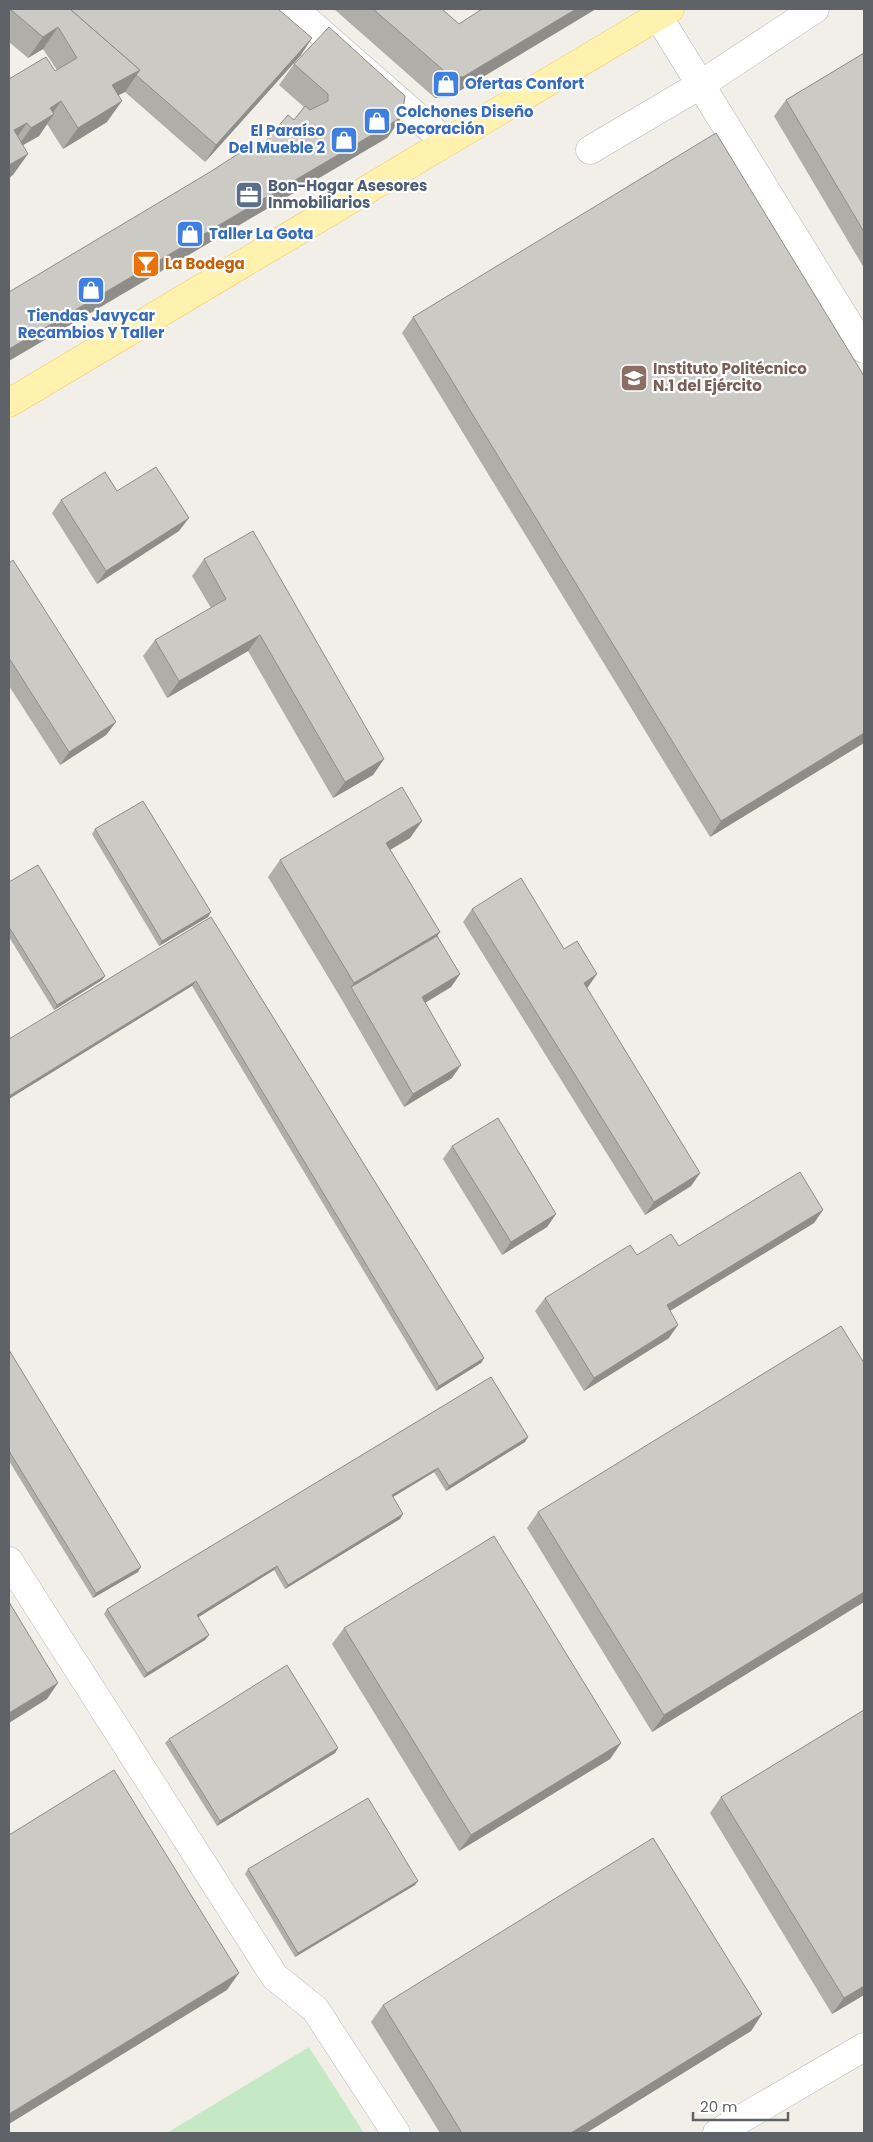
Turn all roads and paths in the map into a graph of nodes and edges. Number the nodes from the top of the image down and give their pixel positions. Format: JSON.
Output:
{"nodes":[{"id":1,"x":294,"y":9,"type":"edge"},
{"id":2,"x":815,"y":9,"type":"edge"},
{"id":3,"x":664,"y":12,"type":"edge"},
{"id":4,"x":700,"y":85,"type":"junction"},
{"id":5,"x":446,"y":142,"type":"junction"},
{"id":6,"x":590,"y":150,"type":"dead end"},
{"id":7,"x":864,"y":349,"type":"edge"},
{"id":8,"x":9,"y":402,"type":"edge"},
{"id":9,"x":9,"y":1561,"type":"edge"},
{"id":10,"x":864,"y":2047,"type":"edge"},
{"id":11,"x":396,"y":2133,"type":"edge"},
{"id":12,"x":717,"y":2133,"type":"edge"}],
"edges":[{"from":1,"to":5,"type":"street"},
{"from":2,"to":4,"type":"street"},
{"from":3,"to":4,"type":"street"},
{"from":3,"to":5,"type":"main road"},
{"from":4,"to":6,"type":"street"},
{"from":4,"to":7,"type":"street"},
{"from":5,"to":8,"type":"main road"},
{"from":9,"to":11,"type":"street"},
{"from":10,"to":12,"type":"street"}]}
